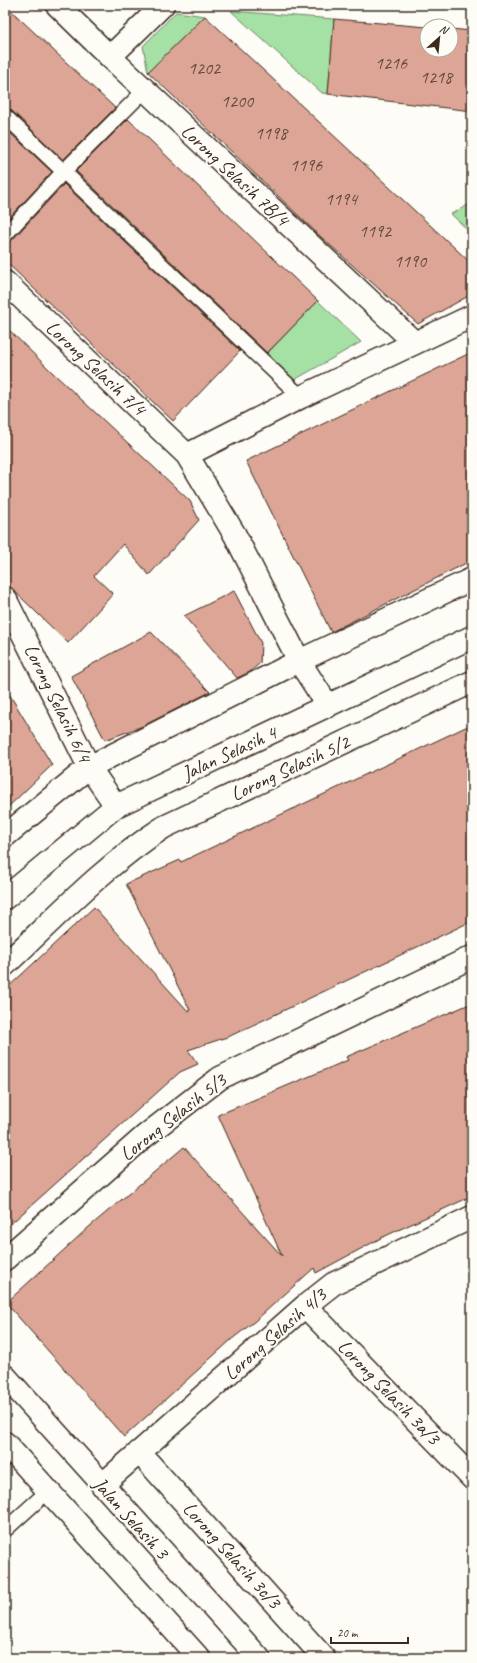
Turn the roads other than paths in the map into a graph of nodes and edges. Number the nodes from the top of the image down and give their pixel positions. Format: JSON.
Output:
{"nodes":[{"id":1,"x":57,"y":5,"type":"edge"},
{"id":2,"x":163,"y":5,"type":"edge"},
{"id":3,"x":110,"y":57,"type":"junction"},
{"id":4,"x":145,"y":90,"type":"junction"},
{"id":5,"x":5,"y":116,"type":"edge"},
{"id":6,"x":62,"y":172,"type":"junction"},
{"id":7,"x":5,"y":235,"type":"edge"},
{"id":8,"x":5,"y":282,"type":"edge"},
{"id":9,"x":472,"y":316,"type":"edge"},
{"id":10,"x":415,"y":343,"type":"junction"},
{"id":11,"x":301,"y":397,"type":"junction"},
{"id":12,"x":187,"y":455,"type":"junction"},
{"id":13,"x":472,"y":579,"type":"edge"},
{"id":14,"x":5,"y":598,"type":"edge"},
{"id":15,"x":472,"y":637,"type":"edge"},
{"id":16,"x":299,"y":661,"type":"junction"},
{"id":17,"x":472,"y":682,"type":"edge"},
{"id":18,"x":328,"y":706,"type":"junction"},
{"id":19,"x":89,"y":767,"type":"junction"},
{"id":20,"x":116,"y":806,"type":"junction"},
{"id":21,"x":5,"y":836,"type":"edge"},
{"id":22,"x":5,"y":898,"type":"edge"},
{"id":23,"x":472,"y":957,"type":"edge"},
{"id":24,"x":5,"y":964,"type":"edge"},
{"id":25,"x":472,"y":1217,"type":"edge"},
{"id":26,"x":5,"y":1259,"type":"edge"},
{"id":27,"x":305,"y":1306,"type":"junction"},
{"id":28,"x":5,"y":1376,"type":"edge"},
{"id":29,"x":5,"y":1443,"type":"edge"},
{"id":30,"x":140,"y":1452,"type":"junction"},
{"id":31,"x":472,"y":1478,"type":"edge"},
{"id":32,"x":102,"y":1485,"type":"junction"},
{"id":33,"x":48,"y":1491,"type":"junction"},
{"id":34,"x":5,"y":1530,"type":"edge"},
{"id":35,"x":200,"y":1658,"type":"edge"},
{"id":36,"x":259,"y":1658,"type":"edge"},
{"id":37,"x":324,"y":1658,"type":"edge"}],
"edges":[{"from":1,"to":3,"type":"street","name":"Lorong Selasih 7B/4"},
{"from":2,"to":3,"type":"street"},
{"from":3,"to":4,"type":"street","name":"Lorong Selasih 7B/4"},
{"from":4,"to":6,"type":"lane"},
{"from":4,"to":10,"type":"street","name":"Lorong Selasih 7B/4"},
{"from":5,"to":6,"type":"lane"},
{"from":6,"to":7,"type":"lane"},
{"from":6,"to":11,"type":"lane"},
{"from":8,"to":12,"type":"street","name":"Lorong Selasih 7/4"},
{"from":9,"to":10,"type":"street"},
{"from":10,"to":11,"type":"street"},
{"from":11,"to":12,"type":"street"},
{"from":12,"to":16,"type":"street","name":"Lorong Selasih 7/4"},
{"from":13,"to":16,"type":"street"},
{"from":14,"to":19,"type":"street","name":"Lorong Selasih 6/4"},
{"from":15,"to":18,"type":"street","name":"Jalan Selasih 4"},
{"from":16,"to":18,"type":"street","name":"Lorong Selasih 7/4"},
{"from":16,"to":19,"type":"street"},
{"from":17,"to":24,"type":"street","name":"Lorong Selasih 5/2"},
{"from":18,"to":20,"type":"street","name":"Jalan Selasih 4"},
{"from":19,"to":20,"type":"street","name":"Lorong Selasih 6/4"},
{"from":19,"to":21,"type":"street"},
{"from":20,"to":22,"type":"street","name":"Jalan Selasih 4"},
{"from":23,"to":26,"type":"street","name":"Lorong Selasih 5/3"},
{"from":25,"to":27,"type":"street","name":"Lorong Selasih 4/3"},
{"from":27,"to":30,"type":"street","name":"Lorong Selasih 4/3"},
{"from":27,"to":31,"type":"street","name":"Lorong Selasih 3a/3"},
{"from":28,"to":32,"type":"street","name":"Jalan Selasih 3"},
{"from":29,"to":33,"type":"street"},
{"from":30,"to":32,"type":"street","name":"Lorong Selasih 4/3"},
{"from":30,"to":37,"type":"street","name":"Lorong Selasih 3c/3"},
{"from":32,"to":36,"type":"street","name":"Jalan Selasih 3"},
{"from":33,"to":34,"type":"lane"},
{"from":33,"to":35,"type":"street"}]}
